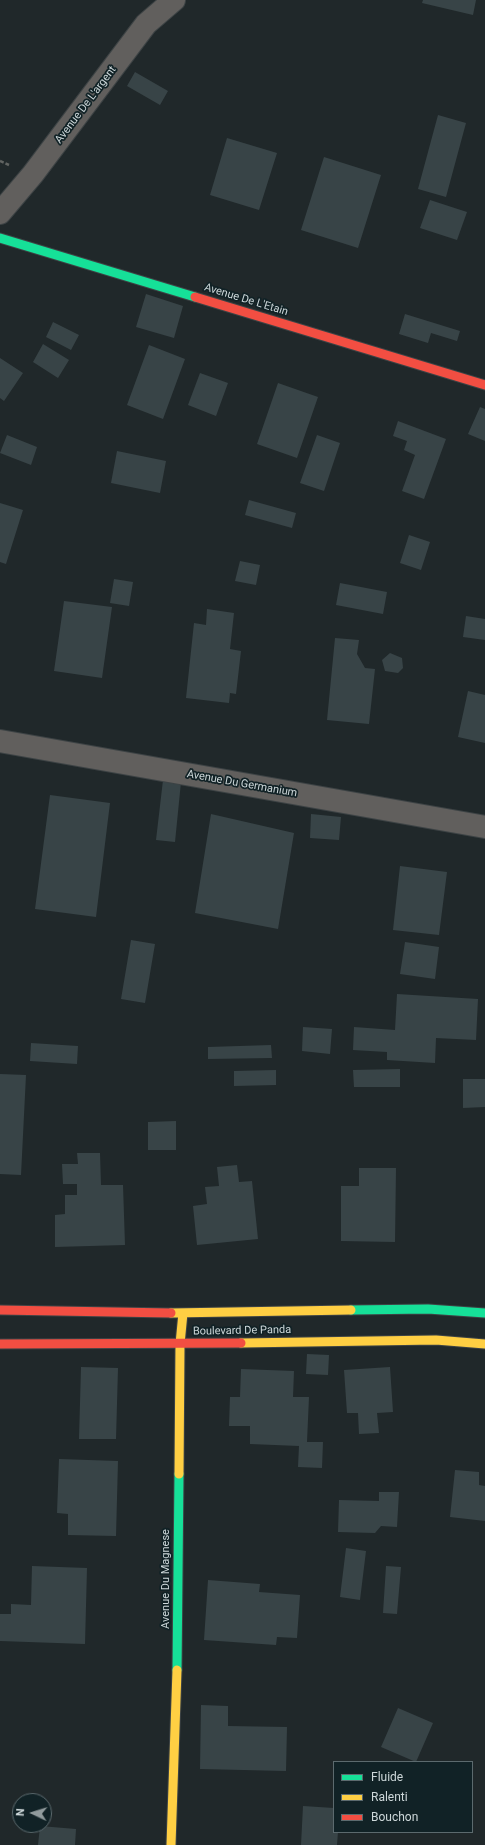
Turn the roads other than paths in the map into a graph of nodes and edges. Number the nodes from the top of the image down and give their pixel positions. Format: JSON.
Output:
{"nodes":[{"id":1,"x":174,"y":0,"type":"edge"},
{"id":2,"x":0,"y":213,"type":"edge"},
{"id":3,"x":0,"y":238,"type":"edge"},
{"id":4,"x":485,"y":385,"type":"edge"},
{"id":5,"x":0,"y":741,"type":"edge"},
{"id":6,"x":485,"y":827,"type":"edge"},
{"id":7,"x":0,"y":1310,"type":"edge"},
{"id":8,"x":183,"y":1313,"type":"junction"},
{"id":9,"x":485,"y":1313,"type":"edge"},
{"id":10,"x":0,"y":1344,"type":"edge"},
{"id":11,"x":180,"y":1344,"type":"junction"},
{"id":12,"x":485,"y":1344,"type":"edge"},
{"id":13,"x":171,"y":1845,"type":"edge"}],
"edges":[{"from":1,"to":2,"type":"street","name":"Avenue De L'argent"},
{"from":3,"to":4,"type":"street","name":"Avenue De L'Etain"},
{"from":5,"to":6,"type":"street","name":"Avenue Du Germanium"},
{"from":7,"to":8,"type":"street","name":"Boulevard De Panda"},
{"from":8,"to":9,"type":"street","name":"Boulevard De Panda"},
{"from":8,"to":11,"type":"street","name":"Avenue Du Magnese"},
{"from":10,"to":11,"type":"street","name":"Boulevard De Panda"},
{"from":11,"to":12,"type":"street","name":"Boulevard De Panda"},
{"from":11,"to":13,"type":"street","name":"Avenue Du Magnese"}]}
